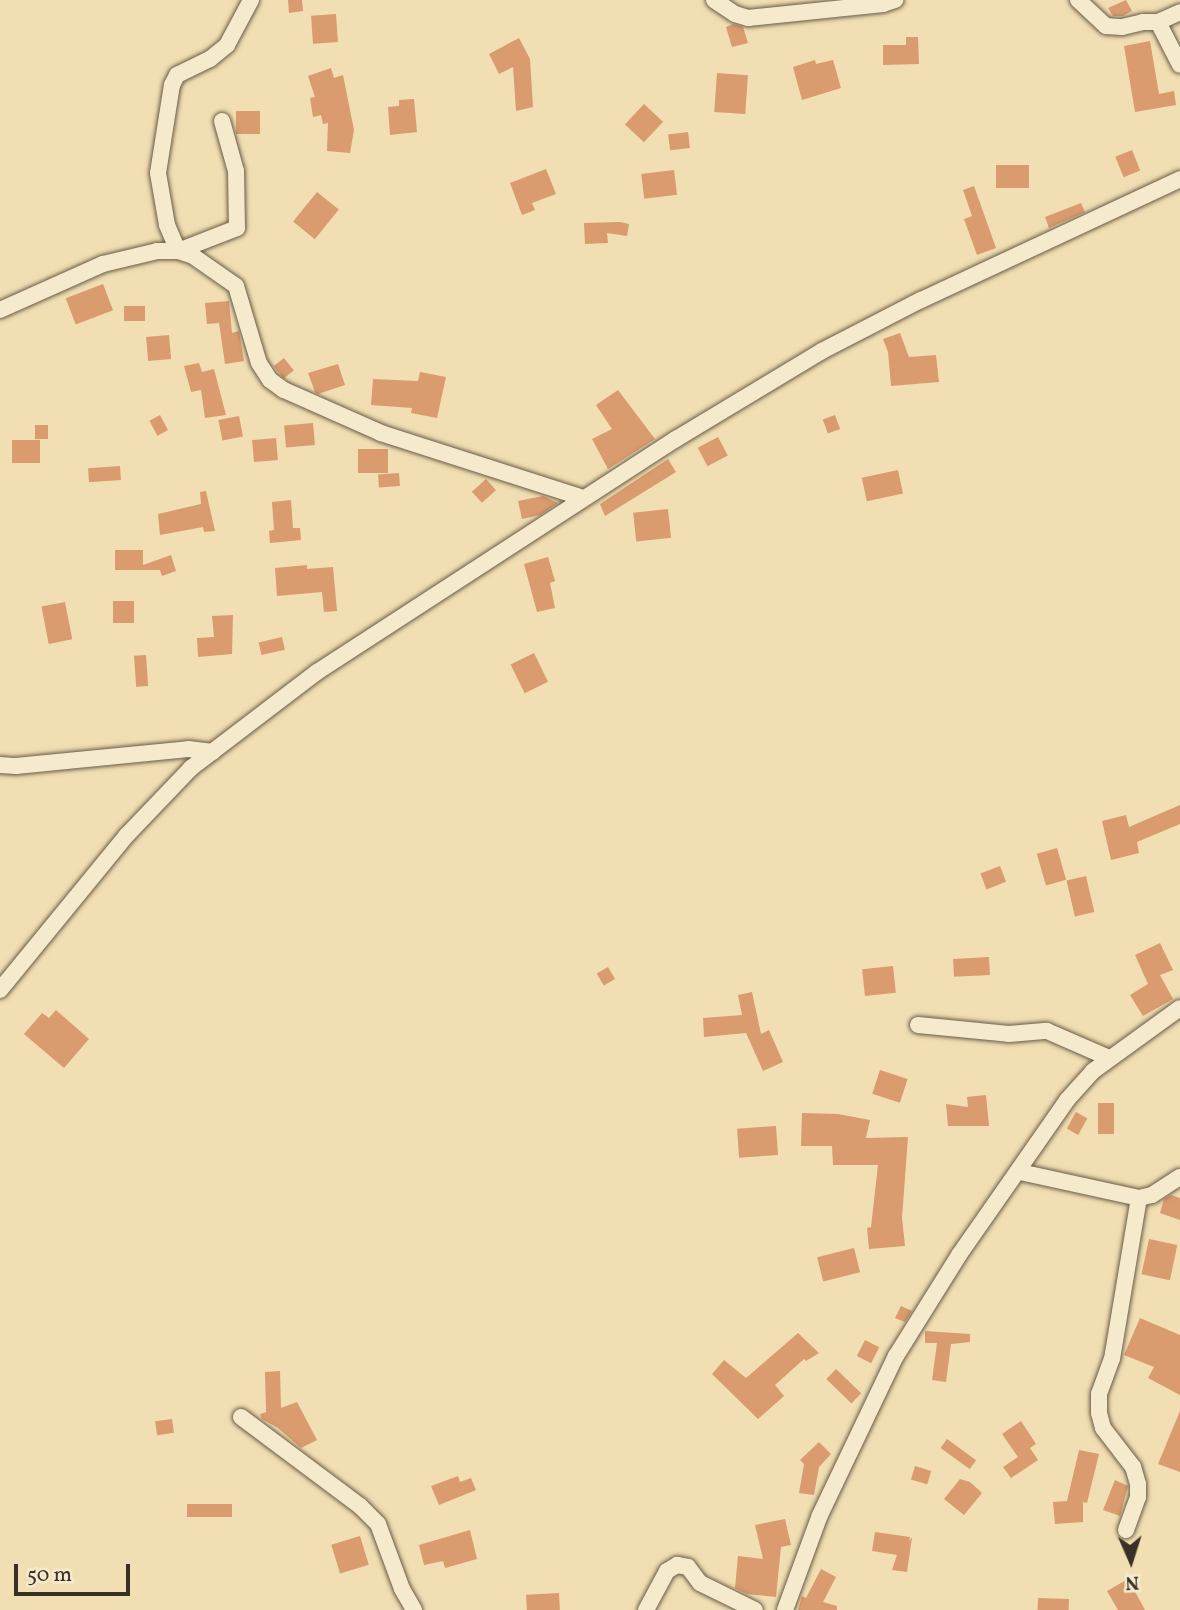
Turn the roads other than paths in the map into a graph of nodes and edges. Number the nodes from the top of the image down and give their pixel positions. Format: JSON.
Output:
{"nodes":[{"id":1,"x":251,"y":0,"type":"edge"},
{"id":2,"x":714,"y":0,"type":"edge"},
{"id":3,"x":895,"y":0,"type":"edge"},
{"id":4,"x":1079,"y":0,"type":"edge"},
{"id":5,"x":1180,"y":12,"type":"edge"},
{"id":6,"x":1158,"y":22,"type":"junction"},
{"id":7,"x":1180,"y":65,"type":"edge"},
{"id":8,"x":222,"y":121,"type":"dead end"},
{"id":9,"x":1180,"y":179,"type":"edge"},
{"id":10,"x":178,"y":251,"type":"junction"},
{"id":11,"x":0,"y":310,"type":"edge"},
{"id":12,"x":584,"y":498,"type":"junction"},
{"id":13,"x":213,"y":752,"type":"junction"},
{"id":14,"x":0,"y":765,"type":"edge"},
{"id":15,"x":0,"y":990,"type":"edge"},
{"id":16,"x":1180,"y":1008,"type":"edge"},
{"id":17,"x":918,"y":1025,"type":"dead end"},
{"id":18,"x":1109,"y":1058,"type":"junction"},
{"id":19,"x":1020,"y":1172,"type":"junction"},
{"id":20,"x":1180,"y":1177,"type":"edge"},
{"id":21,"x":1139,"y":1198,"type":"junction"},
{"id":22,"x":241,"y":1417,"type":"dead end"},
{"id":23,"x":1126,"y":1530,"type":"dead end"},
{"id":24,"x":414,"y":1610,"type":"edge"},
{"id":25,"x":646,"y":1610,"type":"edge"},
{"id":26,"x":755,"y":1610,"type":"edge"},
{"id":27,"x":785,"y":1610,"type":"edge"}],
"edges":[{"from":1,"to":10,"type":"street"},
{"from":2,"to":3,"type":"street"},
{"from":4,"to":6,"type":"street"},
{"from":5,"to":6,"type":"street"},
{"from":6,"to":7,"type":"street"},
{"from":8,"to":10,"type":"street"},
{"from":9,"to":12,"type":"street"},
{"from":10,"to":11,"type":"street"},
{"from":10,"to":12,"type":"street"},
{"from":12,"to":13,"type":"street"},
{"from":13,"to":14,"type":"street"},
{"from":13,"to":15,"type":"street"},
{"from":16,"to":18,"type":"street"},
{"from":17,"to":18,"type":"street"},
{"from":18,"to":19,"type":"street"},
{"from":19,"to":21,"type":"street"},
{"from":19,"to":27,"type":"street"},
{"from":20,"to":21,"type":"street"},
{"from":21,"to":23,"type":"street"},
{"from":22,"to":24,"type":"street"},
{"from":25,"to":26,"type":"street"}]}
